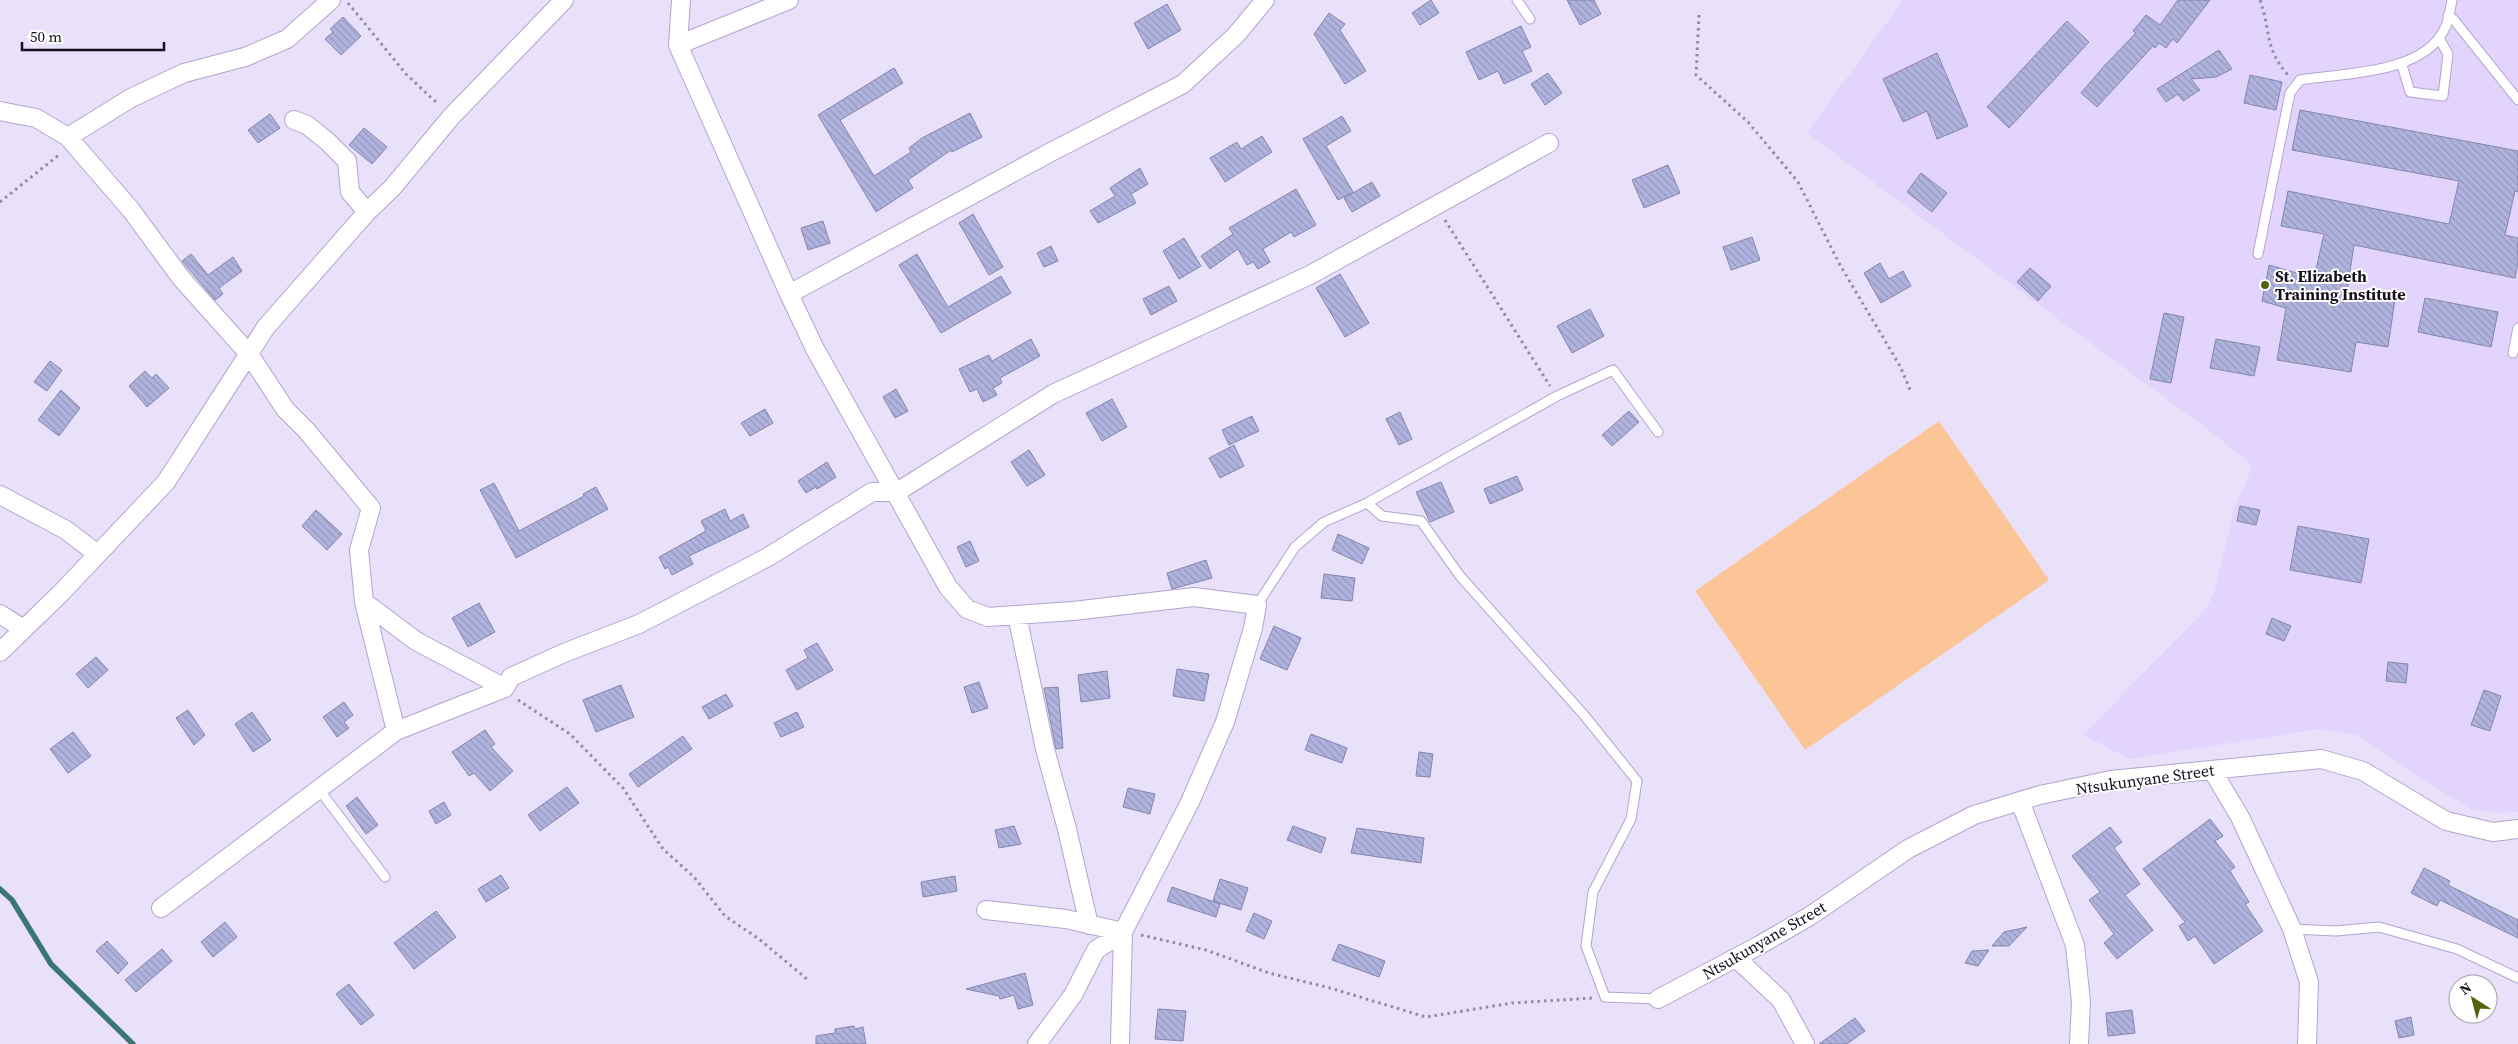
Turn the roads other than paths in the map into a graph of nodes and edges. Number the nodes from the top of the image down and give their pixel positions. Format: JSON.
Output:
{"nodes":[{"id":1,"x":331,"y":0,"type":"edge"},
{"id":2,"x":564,"y":0,"type":"edge"},
{"id":3,"x":681,"y":0,"type":"edge"},
{"id":4,"x":789,"y":0,"type":"edge"},
{"id":5,"x":1265,"y":0,"type":"edge"},
{"id":6,"x":1517,"y":0,"type":"edge"},
{"id":7,"x":2452,"y":0,"type":"edge"},
{"id":8,"x":2448,"y":16,"type":"junction"},
{"id":9,"x":1530,"y":19,"type":"dead end"},
{"id":10,"x":2439,"y":38,"type":"junction"},
{"id":11,"x":678,"y":45,"type":"junction"},
{"id":12,"x":2402,"y":64,"type":"junction"},
{"id":13,"x":2518,"y":100,"type":"edge"},
{"id":14,"x":0,"y":110,"type":"edge"},
{"id":15,"x":294,"y":120,"type":"dead end"},
{"id":16,"x":68,"y":137,"type":"junction"},
{"id":17,"x":1549,"y":143,"type":"dead end"},
{"id":18,"x":367,"y":212,"type":"junction"},
{"id":19,"x":2258,"y":254,"type":"dead end"},
{"id":20,"x":789,"y":294,"type":"junction"},
{"id":21,"x":2518,"y":328,"type":"edge"},
{"id":22,"x":2513,"y":353,"type":"dead end"},
{"id":23,"x":249,"y":354,"type":"junction"},
{"id":24,"x":1658,"y":432,"type":"dead end"},
{"id":25,"x":897,"y":492,"type":"junction"},
{"id":26,"x":0,"y":495,"type":"edge"},
{"id":27,"x":1367,"y":504,"type":"junction"},
{"id":28,"x":96,"y":554,"type":"junction"},
{"id":29,"x":364,"y":602,"type":"junction"},
{"id":30,"x":1257,"y":605,"type":"junction"},
{"id":31,"x":0,"y":614,"type":"edge"},
{"id":32,"x":1016,"y":615,"type":"junction"},
{"id":33,"x":22,"y":628,"type":"junction"},
{"id":34,"x":0,"y":652,"type":"edge"},
{"id":35,"x":504,"y":688,"type":"junction"},
{"id":36,"x":396,"y":731,"type":"junction"},
{"id":37,"x":2212,"y":770,"type":"junction"},
{"id":38,"x":318,"y":788,"type":"junction"},
{"id":39,"x":2020,"y":801,"type":"junction"},
{"id":40,"x":2518,"y":829,"type":"edge"},
{"id":41,"x":385,"y":877,"type":"dead end"},
{"id":42,"x":161,"y":908,"type":"dead end"},
{"id":43,"x":986,"y":910,"type":"dead end"},
{"id":44,"x":1089,"y":925,"type":"junction"},
{"id":45,"x":2292,"y":929,"type":"junction"},
{"id":46,"x":1124,"y":932,"type":"junction"},
{"id":47,"x":1736,"y":958,"type":"junction"},
{"id":48,"x":2518,"y":978,"type":"edge"},
{"id":49,"x":1658,"y":1000,"type":"joint"},
{"id":50,"x":1037,"y":1044,"type":"edge"},
{"id":51,"x":1120,"y":1044,"type":"edge"},
{"id":52,"x":1805,"y":1044,"type":"edge"},
{"id":53,"x":2079,"y":1044,"type":"edge"},
{"id":54,"x":2307,"y":1044,"type":"edge"}],
"edges":[{"from":1,"to":16,"type":"street"},
{"from":2,"to":18,"type":"street"},
{"from":3,"to":11,"type":"street"},
{"from":4,"to":11,"type":"street"},
{"from":5,"to":20,"type":"street"},
{"from":6,"to":9,"type":"lane"},
{"from":7,"to":8,"type":"lane"},
{"from":8,"to":10,"type":"lane"},
{"from":8,"to":13,"type":"lane"},
{"from":10,"to":12,"type":"lane"},
{"from":10,"to":12,"type":"lane"},
{"from":11,"to":20,"type":"street"},
{"from":12,"to":19,"type":"lane"},
{"from":14,"to":16,"type":"street"},
{"from":15,"to":18,"type":"street"},
{"from":16,"to":23,"type":"street"},
{"from":17,"to":25,"type":"street"},
{"from":18,"to":23,"type":"street"},
{"from":20,"to":25,"type":"street"},
{"from":21,"to":22,"type":"lane"},
{"from":23,"to":28,"type":"street"},
{"from":23,"to":29,"type":"street"},
{"from":24,"to":27,"type":"lane"},
{"from":25,"to":32,"type":"street"},
{"from":25,"to":35,"type":"street"},
{"from":26,"to":28,"type":"street"},
{"from":27,"to":30,"type":"lane"},
{"from":27,"to":49,"type":"lane"},
{"from":28,"to":33,"type":"street"},
{"from":29,"to":35,"type":"street"},
{"from":29,"to":36,"type":"street"},
{"from":30,"to":32,"type":"street"},
{"from":30,"to":46,"type":"street"},
{"from":31,"to":33,"type":"street"},
{"from":32,"to":44,"type":"street"},
{"from":33,"to":34,"type":"street"},
{"from":35,"to":36,"type":"street"},
{"from":36,"to":38,"type":"street"},
{"from":37,"to":39,"type":"street","name":"Ntsukunyane Street"},
{"from":37,"to":40,"type":"street","name":"Ntsukunyane Street"},
{"from":37,"to":45,"type":"street"},
{"from":38,"to":41,"type":"lane"},
{"from":38,"to":42,"type":"street"},
{"from":39,"to":47,"type":"street","name":"Ntsukunyane Street"},
{"from":39,"to":53,"type":"street"},
{"from":43,"to":44,"type":"street"},
{"from":44,"to":46,"type":"street"},
{"from":45,"to":48,"type":"lane"},
{"from":45,"to":54,"type":"street"},
{"from":46,"to":50,"type":"street"},
{"from":46,"to":51,"type":"street"},
{"from":47,"to":49,"type":"street","name":"Ntsukunyane Street"},
{"from":47,"to":52,"type":"street"}]}
